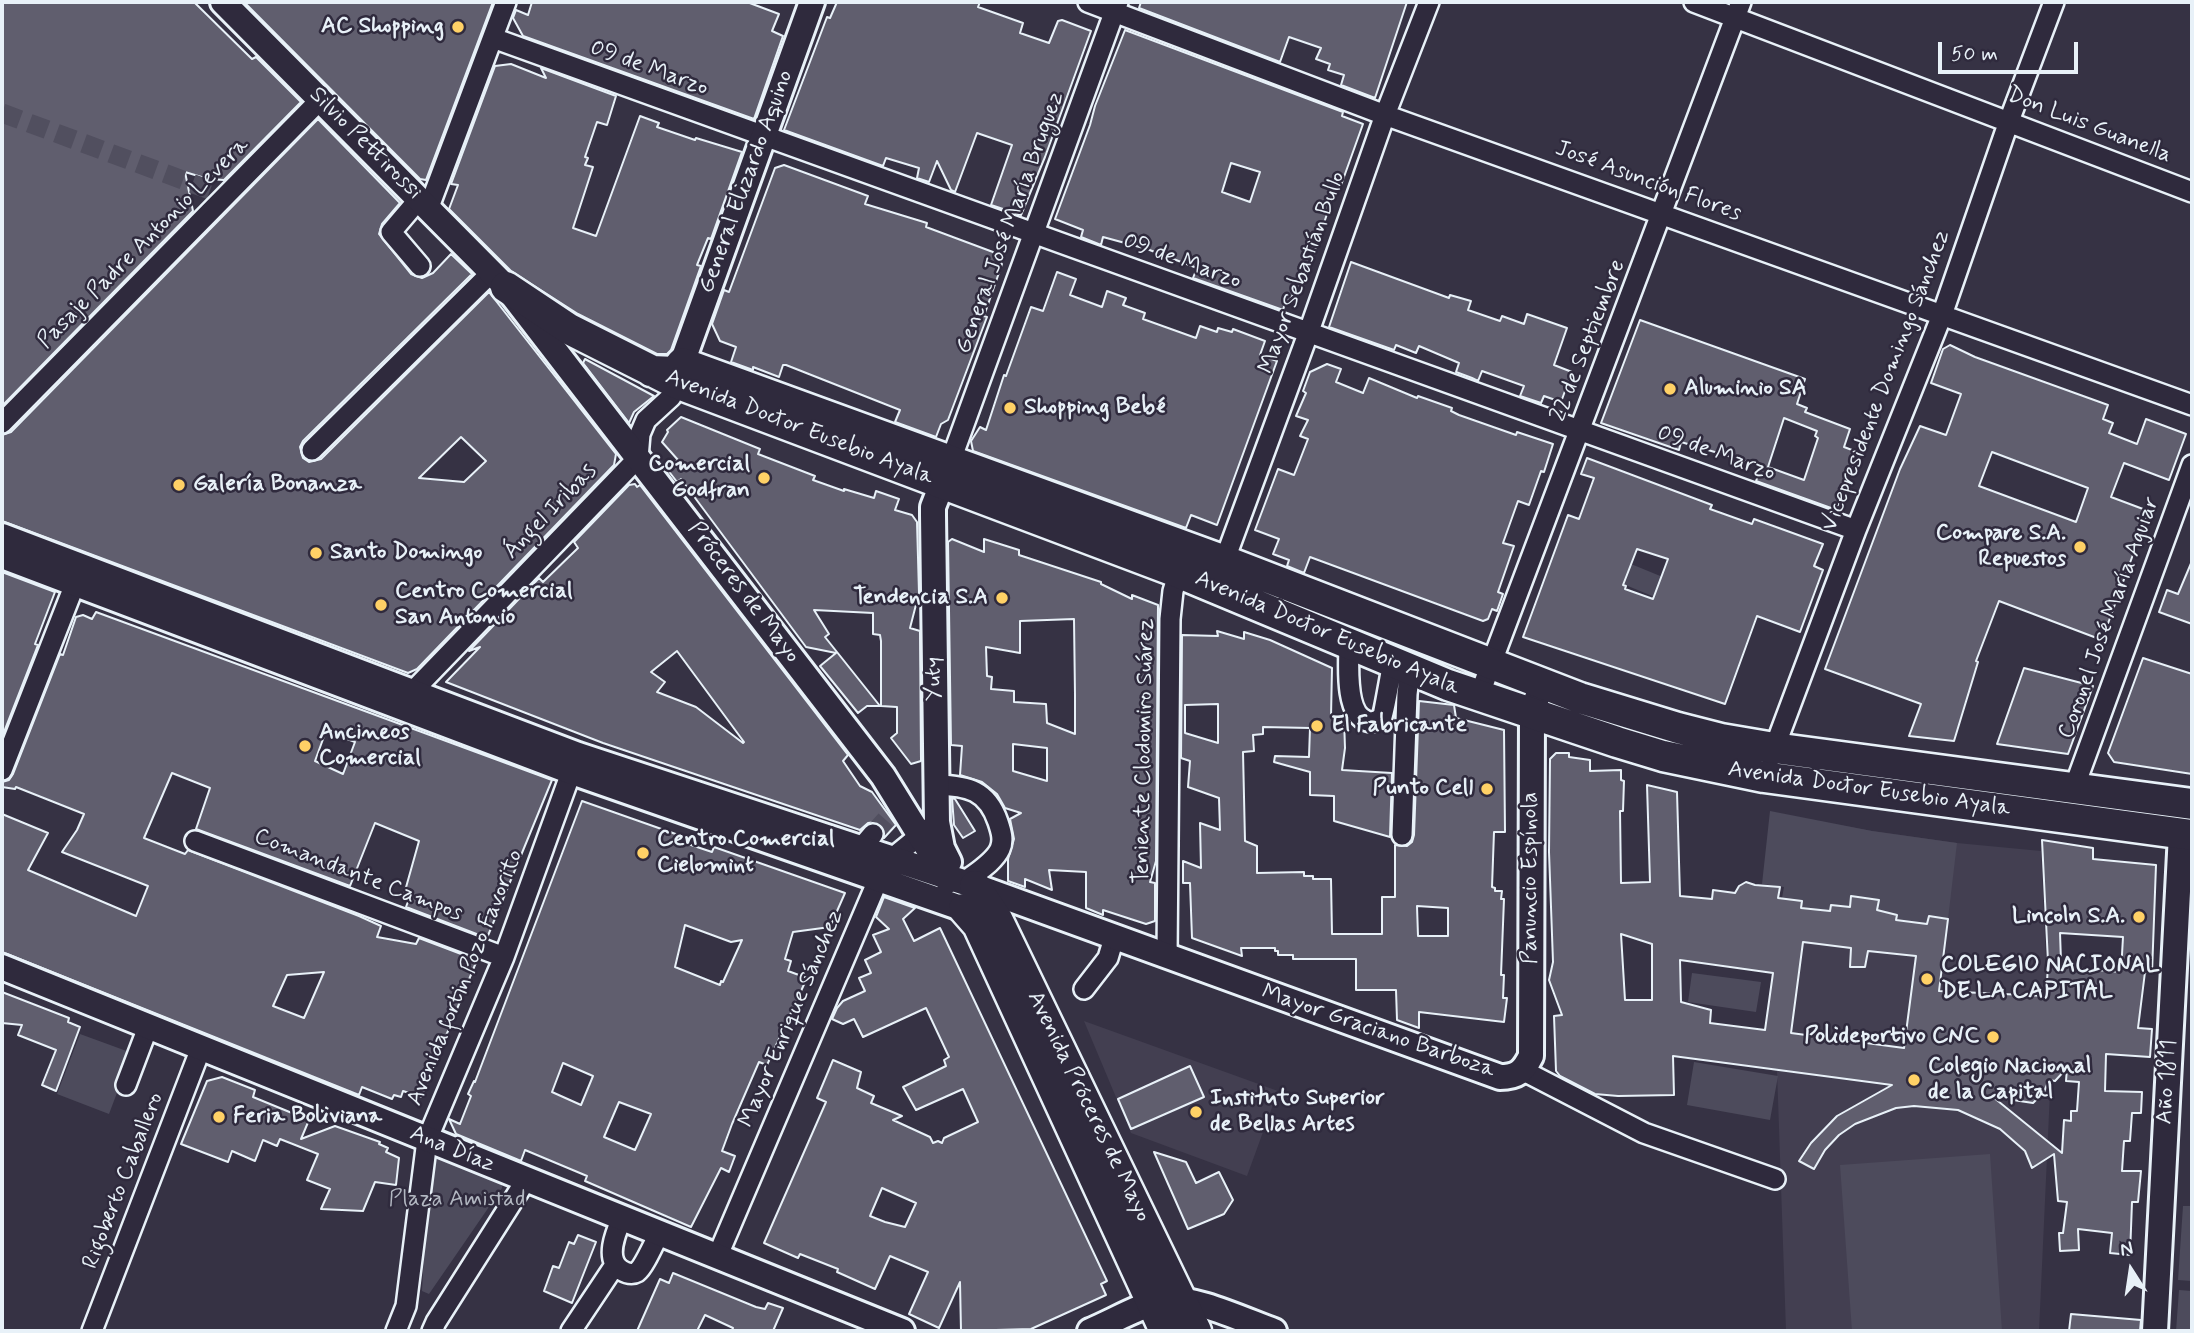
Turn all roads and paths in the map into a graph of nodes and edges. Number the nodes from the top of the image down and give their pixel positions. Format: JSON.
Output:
{"nodes":[{"id":1,"x":223,"y":2,"type":"edge"},
{"id":2,"x":506,"y":2,"type":"edge"},
{"id":3,"x":812,"y":2,"type":"edge"},
{"id":4,"x":1088,"y":2,"type":"edge"},
{"id":5,"x":1429,"y":2,"type":"edge"},
{"id":6,"x":1694,"y":2,"type":"edge"},
{"id":7,"x":2054,"y":2,"type":"edge"},
{"id":8,"x":1116,"y":7,"type":"edge"},
{"id":9,"x":1738,"y":9,"type":"edge"},
{"id":10,"x":493,"y":38,"type":"junction"},
{"id":11,"x":321,"y":99,"type":"junction"},
{"id":12,"x":1385,"y":115,"type":"junction"},
{"id":13,"x":2009,"y":121,"type":"junction"},
{"id":14,"x":764,"y":136,"type":"junction"},
{"id":15,"x":2192,"y":192,"type":"edge"},
{"id":16,"x":424,"y":203,"type":"junction"},
{"id":17,"x":1663,"y":213,"type":"junction"},
{"id":18,"x":1032,"y":234,"type":"junction"},
{"id":19,"x":420,"y":266,"type":"dead end"},
{"id":20,"x":499,"y":280,"type":"junction"},
{"id":21,"x":1942,"y":315,"type":"junction"},
{"id":22,"x":1308,"y":334,"type":"junction"},
{"id":23,"x":670,"y":372,"type":"junction"},
{"id":24,"x":2192,"y":405,"type":"edge"},
{"id":25,"x":2,"y":423,"type":"edge"},
{"id":26,"x":1580,"y":432,"type":"junction"},
{"id":27,"x":312,"y":450,"type":"dead end"},
{"id":28,"x":638,"y":458,"type":"junction"},
{"id":29,"x":2192,"y":465,"type":"edge"},
{"id":30,"x":947,"y":472,"type":"junction"},
{"id":31,"x":1856,"y":530,"type":"junction"},
{"id":32,"x":2,"y":536,"type":"edge"},
{"id":33,"x":2,"y":556,"type":"edge"},
{"id":34,"x":1183,"y":560,"type":"junction"},
{"id":35,"x":1219,"y":574,"type":"junction"},
{"id":36,"x":78,"y":575,"type":"junction"},
{"id":37,"x":1349,"y":644,"type":"junction"},
{"id":38,"x":1490,"y":664,"type":"junction"},
{"id":39,"x":1402,"y":666,"type":"junction"},
{"id":40,"x":1541,"y":684,"type":"junction"},
{"id":41,"x":412,"y":692,"type":"junction"},
{"id":42,"x":1479,"y":696,"type":"junction"},
{"id":43,"x":1532,"y":714,"type":"junction"},
{"id":44,"x":1774,"y":748,"type":"junction"},
{"id":45,"x":575,"y":763,"type":"junction"},
{"id":46,"x":2,"y":770,"type":"edge"},
{"id":47,"x":1763,"y":777,"type":"junction"},
{"id":48,"x":936,"y":778,"type":"junction"},
{"id":49,"x":2074,"y":788,"type":"junction"},
{"id":50,"x":892,"y":801,"type":"junction"},
{"id":51,"x":2192,"y":804,"type":"edge"},
{"id":52,"x":929,"y":829,"type":"junction"},
{"id":53,"x":2187,"y":834,"type":"edge"},
{"id":54,"x":1402,"y":835,"type":"dead end"},
{"id":55,"x":195,"y":841,"type":"dead end"},
{"id":56,"x":891,"y":859,"type":"junction"},
{"id":57,"x":878,"y":880,"type":"junction"},
{"id":58,"x":963,"y":888,"type":"junction"},
{"id":59,"x":2185,"y":916,"type":"edge"},
{"id":60,"x":1114,"y":938,"type":"junction"},
{"id":61,"x":504,"y":957,"type":"junction"},
{"id":62,"x":1167,"y":957,"type":"junction"},
{"id":63,"x":2,"y":967,"type":"edge"},
{"id":64,"x":1084,"y":989,"type":"dead end"},
{"id":65,"x":148,"y":1027,"type":"junction"},
{"id":66,"x":201,"y":1048,"type":"junction"},
{"id":67,"x":1524,"y":1071,"type":"junction"},
{"id":68,"x":126,"y":1085,"type":"dead end"},
{"id":69,"x":427,"y":1140,"type":"junction"},
{"id":70,"x":1774,"y":1179,"type":"dead end"},
{"id":71,"x":526,"y":1180,"type":"junction"},
{"id":72,"x":622,"y":1218,"type":"junction"},
{"id":73,"x":660,"y":1233,"type":"junction"},
{"id":74,"x":718,"y":1255,"type":"junction"},
{"id":75,"x":615,"y":1265,"type":"junction"},
{"id":76,"x":1166,"y":1302,"type":"junction"},
{"id":77,"x":406,"y":1306,"type":"junction"},
{"id":78,"x":434,"y":1326,"type":"edge"},
{"id":79,"x":92,"y":1331,"type":"edge"},
{"id":80,"x":396,"y":1331,"type":"edge"},
{"id":81,"x":570,"y":1331,"type":"edge"},
{"id":82,"x":902,"y":1331,"type":"edge"},
{"id":83,"x":1090,"y":1331,"type":"edge"},
{"id":84,"x":1165,"y":1331,"type":"edge"},
{"id":85,"x":1196,"y":1331,"type":"edge"},
{"id":86,"x":1274,"y":1331,"type":"edge"},
{"id":87,"x":2155,"y":1331,"type":"edge"}],
"edges":[{"from":1,"to":11,"type":"main road","name":"Silvio Pettirossi"},
{"from":2,"to":10,"type":"street"},
{"from":3,"to":14,"type":"main road","name":"General Elizardo Aquino"},
{"from":4,"to":8,"type":"street","name":"José Asunción Flores"},
{"from":5,"to":12,"type":"street","name":"Mayor Sebastián Bullo"},
{"from":6,"to":9,"type":"street","name":"Don Luis Guanella"},
{"from":7,"to":13,"type":"street","name":"Vicepresidente Domingo Sánchez"},
{"from":8,"to":12,"type":"street","name":"José Asunción Flores"},
{"from":8,"to":18,"type":"street","name":"General José María Bruguez"},
{"from":9,"to":13,"type":"street","name":"Don Luis Guanella"},
{"from":9,"to":17,"type":"street","name":"22 de Septiembre"},
{"from":10,"to":14,"type":"street","name":"09 de Marzo"},
{"from":10,"to":16,"type":"street"},
{"from":11,"to":16,"type":"main road","name":"Silvio Pettirossi"},
{"from":11,"to":25,"type":"street","name":"Pasaje Padre Antonio Levera"},
{"from":12,"to":17,"type":"street","name":"José Asunción Flores"},
{"from":12,"to":22,"type":"street","name":"Mayor Sebastián Bullo"},
{"from":13,"to":15,"type":"street","name":"Don Luis Guanella"},
{"from":13,"to":21,"type":"street","name":"Vicepresidente Domingo Sánchez"},
{"from":14,"to":18,"type":"street","name":"09 de Marzo"},
{"from":14,"to":23,"type":"main road","name":"General Elizardo Aquino"},
{"from":16,"to":19,"type":"street"},
{"from":16,"to":20,"type":"main road","name":"Silvio Pettirossi"},
{"from":17,"to":21,"type":"street","name":"José Asunción Flores"},
{"from":17,"to":26,"type":"street","name":"22 de Septiembre"},
{"from":18,"to":22,"type":"street","name":"09 de Marzo"},
{"from":18,"to":30,"type":"street","name":"General José María Bruguez"},
{"from":20,"to":23,"type":"highway","name":"Avenida Doctor Eusebio Ayala"},
{"from":20,"to":27,"type":"street"},
{"from":20,"to":28,"type":"main road","name":"Próceres de Mayo"},
{"from":21,"to":24,"type":"street","name":"José Asunción Flores"},
{"from":21,"to":31,"type":"street","name":"Vicepresidente Domingo Sánchez"},
{"from":22,"to":26,"type":"street","name":"09 de Marzo"},
{"from":22,"to":35,"type":"street","name":"Mayor Sebastián Bullo"},
{"from":23,"to":28,"type":"street"},
{"from":23,"to":30,"type":"highway","name":"Avenida Doctor Eusebio Ayala"},
{"from":26,"to":31,"type":"street","name":"09 de Marzo"},
{"from":26,"to":38,"type":"street","name":"22 de Septiembre"},
{"from":28,"to":41,"type":"street","name":"Ángel Iribas"},
{"from":28,"to":50,"type":"main road","name":"Próceres de Mayo"},
{"from":29,"to":49,"type":"street","name":"Coronel José María Aguiar"},
{"from":30,"to":34,"type":"highway","name":"Avenida Doctor Eusebio Ayala"},
{"from":30,"to":48,"type":"main road","name":"Yuty"},
{"from":31,"to":44,"type":"street","name":"Vicepresidente Domingo Sánchez"},
{"from":32,"to":36,"type":"main road"},
{"from":33,"to":36,"type":"main road"},
{"from":34,"to":35,"type":"highway","name":"Avenida Doctor Eusebio Ayala"},
{"from":34,"to":62,"type":"street","name":"Teniente Clodomiro Suárez"},
{"from":35,"to":37,"type":"highway","name":"Avenida Doctor Eusebio Ayala"},
{"from":35,"to":38,"type":"highway","name":"Avenida Doctor Eusebio Ayala"},
{"from":36,"to":41,"type":"main road"},
{"from":36,"to":45,"type":"main road"},
{"from":36,"to":46,"type":"street"},
{"from":37,"to":39,"type":"highway","name":"Avenida Doctor Eusebio Ayala"},
{"from":37,"to":39,"type":"street"},
{"from":38,"to":40,"type":"highway","name":"Avenida Doctor Eusebio Ayala"},
{"from":38,"to":42,"type":"street","name":"22 de Septiembre"},
{"from":39,"to":42,"type":"highway","name":"Avenida Doctor Eusebio Ayala"},
{"from":39,"to":54,"type":"street"},
{"from":40,"to":43,"type":"main road","name":"Panuncio Espínola"},
{"from":40,"to":44,"type":"highway","name":"Avenida Doctor Eusebio Ayala"},
{"from":41,"to":45,"type":"main road"},
{"from":42,"to":43,"type":"highway","name":"Avenida Doctor Eusebio Ayala"},
{"from":43,"to":47,"type":"highway","name":"Avenida Doctor Eusebio Ayala"},
{"from":43,"to":67,"type":"main road","name":"Panuncio Espínola"},
{"from":44,"to":47,"type":"street","name":"Vicepresidente Domingo Sánchez"},
{"from":44,"to":49,"type":"highway","name":"Avenida Doctor Eusebio Ayala"},
{"from":45,"to":56,"type":"main road"},
{"from":45,"to":57,"type":"main road"},
{"from":45,"to":61,"type":"street","name":"Avenida fortin Pozo Favorito"},
{"from":47,"to":53,"type":"highway","name":"Avenida Doctor Eusebio Ayala"},
{"from":48,"to":50,"type":"main road"},
{"from":48,"to":52,"type":"main road","name":"Yuty"},
{"from":48,"to":58,"type":"street"},
{"from":49,"to":51,"type":"highway","name":"Avenida Doctor Eusebio Ayala"},
{"from":50,"to":52,"type":"main road","name":"Próceres de Mayo"},
{"from":52,"to":56,"type":"street","name":"Mayor Enrique Sánchez"},
{"from":52,"to":58,"type":"main road","name":"Yuty"},
{"from":53,"to":59,"type":"main road","name":"Año 1811"},
{"from":55,"to":61,"type":"street","name":"Comandante Campos"},
{"from":56,"to":57,"type":"street","name":"Mayor Enrique Sánchez"},
{"from":56,"to":58,"type":"main road"},
{"from":57,"to":58,"type":"main road"},
{"from":57,"to":74,"type":"street","name":"Mayor Enrique Sánchez"},
{"from":58,"to":60,"type":"main road","name":"Mayor Graciano Barboza"},
{"from":58,"to":76,"type":"highway","name":"Avenida Próceres de Mayo"},
{"from":58,"to":76,"type":"highway","name":"Avenida Próceres de Mayo"},
{"from":59,"to":87,"type":"main road","name":"Año 1811"},
{"from":60,"to":62,"type":"main road","name":"Mayor Graciano Barboza"},
{"from":60,"to":64,"type":"street"},
{"from":61,"to":69,"type":"street","name":"Avenida fortin Pozo Favorito"},
{"from":62,"to":67,"type":"main road","name":"Mayor Graciano Barboza"},
{"from":63,"to":65,"type":"main road","name":"Ana Díaz"},
{"from":65,"to":66,"type":"main road","name":"Ana Díaz"},
{"from":65,"to":68,"type":"street"},
{"from":66,"to":69,"type":"main road","name":"Ana Díaz"},
{"from":66,"to":79,"type":"street","name":"Rigoberto Caballero"},
{"from":67,"to":70,"type":"street","name":"Mayor Graciano Barboza"},
{"from":69,"to":71,"type":"main road","name":"Ana Díaz"},
{"from":69,"to":77,"type":"street","name":"Avenida fortin Pozo Favorito"},
{"from":71,"to":72,"type":"main road","name":"Ana Díaz"},
{"from":71,"to":78,"type":"street"},
{"from":72,"to":73,"type":"main road","name":"Ana Díaz"},
{"from":72,"to":75,"type":"street"},
{"from":73,"to":74,"type":"main road","name":"Ana Díaz"},
{"from":73,"to":75,"type":"street"},
{"from":74,"to":82,"type":"main road","name":"Ana Díaz"},
{"from":75,"to":81,"type":"street"},
{"from":76,"to":83,"type":"main road"},
{"from":76,"to":84,"type":"highway","name":"Avenida Próceres de Mayo"},
{"from":76,"to":85,"type":"highway","name":"Avenida Próceres de Mayo"},
{"from":76,"to":86,"type":"main road"},
{"from":77,"to":78,"type":"street"},
{"from":77,"to":80,"type":"street","name":"Avenida fortin Pozo Favorito"}]}
